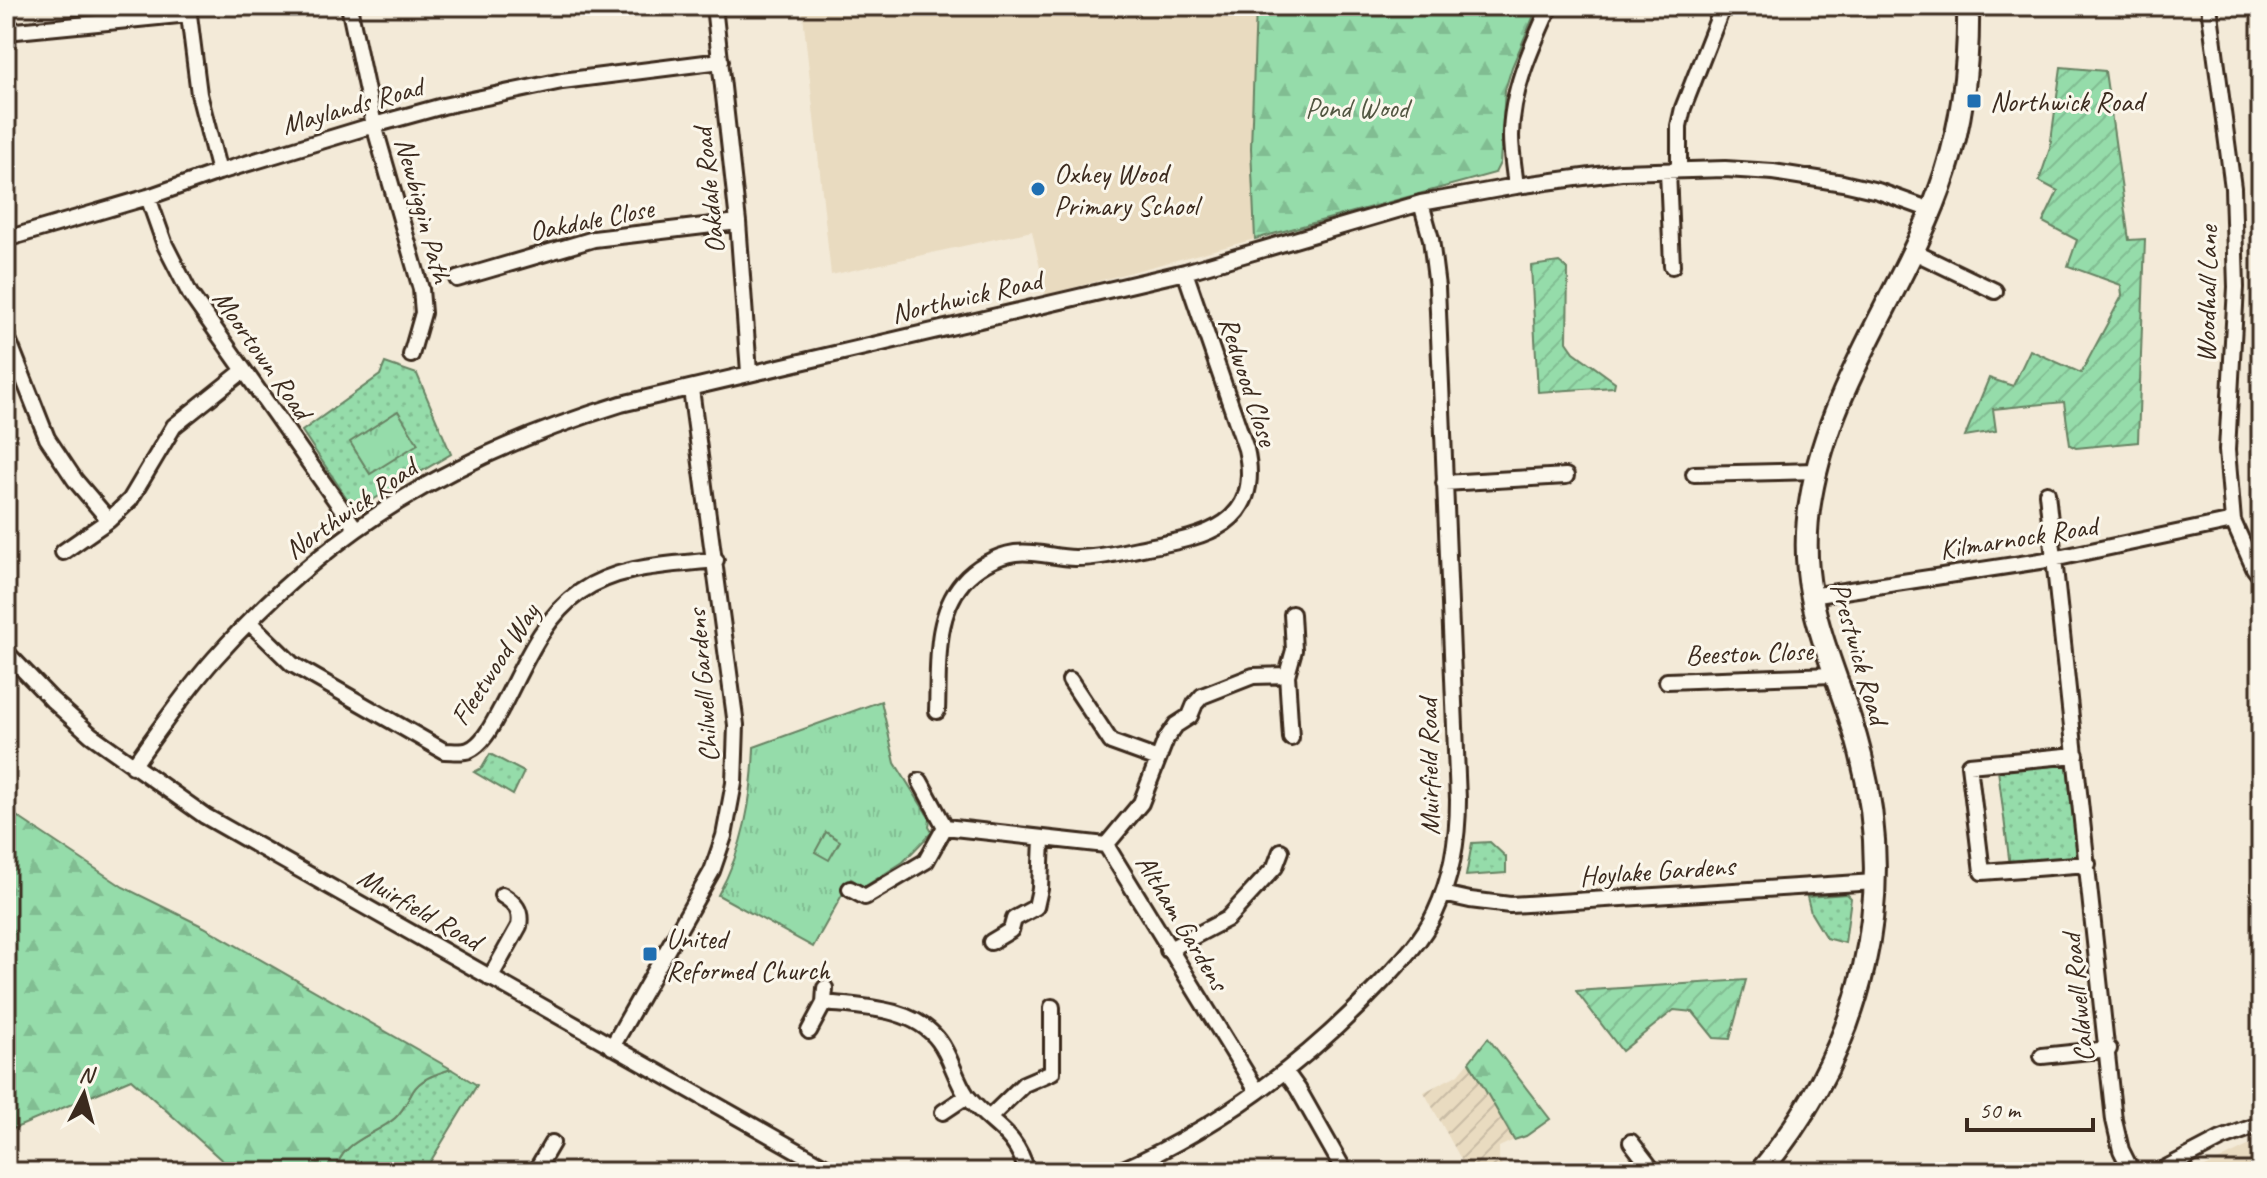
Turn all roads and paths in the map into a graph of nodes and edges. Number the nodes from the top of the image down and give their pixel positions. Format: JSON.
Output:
{"nodes":[{"id":1,"x":349,"y":6,"type":"edge"},
{"id":2,"x":714,"y":6,"type":"edge"},
{"id":3,"x":1550,"y":6,"type":"edge"},
{"id":4,"x":1723,"y":6,"type":"edge"},
{"id":5,"x":1968,"y":6,"type":"edge"},
{"id":6,"x":2209,"y":6,"type":"edge"},
{"id":7,"x":188,"y":10,"type":"edge"},
{"id":8,"x":6,"y":32,"type":"edge"},
{"id":9,"x":721,"y":61,"type":"junction"},
{"id":10,"x":374,"y":125,"type":"junction"},
{"id":11,"x":1673,"y":170,"type":"junction"},
{"id":12,"x":219,"y":172,"type":"junction"},
{"id":13,"x":1516,"y":186,"type":"junction"},
{"id":14,"x":148,"y":197,"type":"junction"},
{"id":15,"x":1421,"y":203,"type":"junction"},
{"id":16,"x":1931,"y":210,"type":"junction"},
{"id":17,"x":738,"y":222,"type":"junction"},
{"id":18,"x":6,"y":239,"type":"edge"},
{"id":19,"x":1912,"y":251,"type":"junction"},
{"id":20,"x":1672,"y":266,"type":"dead end"},
{"id":21,"x":1185,"y":272,"type":"junction"},
{"id":22,"x":457,"y":279,"type":"dead end"},
{"id":23,"x":1995,"y":291,"type":"dead end"},
{"id":24,"x":6,"y":334,"type":"edge"},
{"id":25,"x":411,"y":355,"type":"dead end"},
{"id":26,"x":243,"y":371,"type":"junction"},
{"id":27,"x":749,"y":372,"type":"junction"},
{"id":28,"x":691,"y":389,"type":"junction"},
{"id":29,"x":1815,"y":471,"type":"junction"},
{"id":30,"x":1694,"y":474,"type":"dead end"},
{"id":31,"x":1566,"y":476,"type":"dead end"},
{"id":32,"x":1444,"y":483,"type":"junction"},
{"id":33,"x":2047,"y":493,"type":"dead end"},
{"id":34,"x":109,"y":520,"type":"junction"},
{"id":35,"x":2233,"y":521,"type":"junction"},
{"id":36,"x":356,"y":529,"type":"junction"},
{"id":37,"x":63,"y":552,"type":"dead end"},
{"id":38,"x":2053,"y":559,"type":"junction"},
{"id":39,"x":716,"y":560,"type":"junction"},
{"id":40,"x":2261,"y":577,"type":"edge"},
{"id":41,"x":1811,"y":596,"type":"junction"},
{"id":42,"x":1292,"y":614,"type":"dead end"},
{"id":43,"x":249,"y":622,"type":"junction"},
{"id":44,"x":6,"y":652,"type":"edge"},
{"id":45,"x":1287,"y":675,"type":"junction"},
{"id":46,"x":1833,"y":675,"type":"junction"},
{"id":47,"x":1070,"y":680,"type":"dead end"},
{"id":48,"x":1667,"y":681,"type":"dead end"},
{"id":49,"x":937,"y":711,"type":"dead end"},
{"id":50,"x":1291,"y":738,"type":"dead end"},
{"id":51,"x":2076,"y":755,"type":"junction"},
{"id":52,"x":1158,"y":759,"type":"junction"},
{"id":53,"x":133,"y":766,"type":"junction"},
{"id":54,"x":920,"y":781,"type":"dead end"},
{"id":55,"x":945,"y":827,"type":"junction"},
{"id":56,"x":1042,"y":838,"type":"junction"},
{"id":57,"x":1106,"y":845,"type":"junction"},
{"id":58,"x":1281,"y":851,"type":"dead end"},
{"id":59,"x":2088,"y":864,"type":"junction"},
{"id":60,"x":1875,"y":882,"type":"junction"},
{"id":61,"x":850,"y":889,"type":"dead end"},
{"id":62,"x":1443,"y":894,"type":"junction"},
{"id":63,"x":502,"y":895,"type":"dead end"},
{"id":64,"x":991,"y":942,"type":"dead end"},
{"id":65,"x":1168,"y":950,"type":"junction"},
{"id":66,"x":490,"y":978,"type":"junction"},
{"id":67,"x":1052,"y":1007,"type":"dead end"},
{"id":68,"x":809,"y":1031,"type":"dead end"},
{"id":69,"x":612,"y":1047,"type":"junction"},
{"id":70,"x":2109,"y":1049,"type":"junction"},
{"id":71,"x":2042,"y":1056,"type":"dead end"},
{"id":72,"x":1285,"y":1071,"type":"junction"},
{"id":73,"x":1257,"y":1091,"type":"junction"},
{"id":74,"x":967,"y":1096,"type":"junction"},
{"id":75,"x":943,"y":1112,"type":"dead end"},
{"id":76,"x":989,"y":1118,"type":"junction"},
{"id":77,"x":2261,"y":1124,"type":"edge"},
{"id":78,"x":1631,"y":1142,"type":"dead end"},
{"id":79,"x":552,"y":1143,"type":"dead end"},
{"id":80,"x":535,"y":1172,"type":"edge"},
{"id":81,"x":835,"y":1172,"type":"edge"},
{"id":82,"x":1027,"y":1172,"type":"edge"},
{"id":83,"x":1117,"y":1172,"type":"edge"},
{"id":84,"x":1345,"y":1172,"type":"edge"},
{"id":85,"x":1654,"y":1172,"type":"edge"},
{"id":86,"x":1760,"y":1172,"type":"edge"},
{"id":87,"x":2132,"y":1172,"type":"edge"},
{"id":88,"x":2158,"y":1172,"type":"edge"}],
"edges":[{"from":1,"to":10,"type":"street","name":"Newbiggin Path"},
{"from":2,"to":9,"type":"street","name":"Oakdale Road"},
{"from":3,"to":13,"type":"street"},
{"from":4,"to":11,"type":"street"},
{"from":5,"to":16,"type":"main road","name":"Prestwick Road"},
{"from":6,"to":35,"type":"street","name":"Woodhall Lane"},
{"from":7,"to":8,"type":"street"},
{"from":7,"to":12,"type":"street"},
{"from":9,"to":10,"type":"street","name":"Maylands Road"},
{"from":9,"to":17,"type":"street","name":"Oakdale Road"},
{"from":10,"to":12,"type":"street","name":"Maylands Road"},
{"from":10,"to":25,"type":"street","name":"Newbiggin Path"},
{"from":11,"to":13,"type":"street","name":"Northwick Road"},
{"from":11,"to":16,"type":"street","name":"Northwick Road"},
{"from":11,"to":20,"type":"street"},
{"from":12,"to":14,"type":"street","name":"Maylands Road"},
{"from":13,"to":15,"type":"street","name":"Northwick Road"},
{"from":14,"to":18,"type":"street","name":"Maylands Road"},
{"from":14,"to":26,"type":"street","name":"Moortown Road"},
{"from":15,"to":21,"type":"street","name":"Northwick Road"},
{"from":15,"to":32,"type":"street","name":"Muirfield Road"},
{"from":16,"to":19,"type":"main road","name":"Prestwick Road"},
{"from":17,"to":22,"type":"street","name":"Oakdale Close"},
{"from":17,"to":27,"type":"street","name":"Oakdale Road"},
{"from":19,"to":23,"type":"street"},
{"from":19,"to":29,"type":"main road","name":"Prestwick Road"},
{"from":21,"to":27,"type":"street","name":"Northwick Road"},
{"from":21,"to":49,"type":"street","name":"Redwood Close"},
{"from":24,"to":34,"type":"street"},
{"from":26,"to":34,"type":"street"},
{"from":26,"to":36,"type":"street","name":"Moortown Road"},
{"from":27,"to":28,"type":"street","name":"Northwick Road"},
{"from":28,"to":36,"type":"street","name":"Northwick Road"},
{"from":28,"to":39,"type":"street","name":"Chilwell Gardens"},
{"from":29,"to":30,"type":"street"},
{"from":29,"to":41,"type":"main road","name":"Prestwick Road"},
{"from":31,"to":32,"type":"street"},
{"from":32,"to":62,"type":"street","name":"Muirfield Road"},
{"from":33,"to":38,"type":"street","name":"Caldwell Road"},
{"from":34,"to":37,"type":"street"},
{"from":35,"to":38,"type":"street","name":"Kilmarnock Road"},
{"from":35,"to":40,"type":"street","name":"Woodhall Lane"},
{"from":36,"to":43,"type":"street","name":"Northwick Road"},
{"from":38,"to":41,"type":"street","name":"Kilmarnock Road"},
{"from":38,"to":51,"type":"street","name":"Caldwell Road"},
{"from":39,"to":43,"type":"street","name":"Fleetwood Way"},
{"from":39,"to":69,"type":"street","name":"Chilwell Gardens"},
{"from":41,"to":46,"type":"main road","name":"Prestwick Road"},
{"from":42,"to":45,"type":"street"},
{"from":43,"to":53,"type":"street","name":"Northwick Road"},
{"from":44,"to":53,"type":"street","name":"Muirfield Road"},
{"from":45,"to":50,"type":"street"},
{"from":45,"to":52,"type":"street","name":"Altham Gardens"},
{"from":46,"to":48,"type":"street","name":"Beeston Close"},
{"from":46,"to":60,"type":"main road","name":"Prestwick Road"},
{"from":47,"to":52,"type":"street"},
{"from":51,"to":59,"type":"street","name":"Caldwell Road"},
{"from":51,"to":59,"type":"street"},
{"from":52,"to":57,"type":"street","name":"Altham Gardens"},
{"from":53,"to":66,"type":"street","name":"Muirfield Road"},
{"from":54,"to":55,"type":"street"},
{"from":55,"to":56,"type":"street"},
{"from":55,"to":61,"type":"street"},
{"from":56,"to":57,"type":"street"},
{"from":56,"to":64,"type":"street"},
{"from":57,"to":65,"type":"street","name":"Altham Gardens"},
{"from":58,"to":65,"type":"street"},
{"from":59,"to":70,"type":"street","name":"Caldwell Road"},
{"from":60,"to":62,"type":"street","name":"Hoylake Gardens"},
{"from":60,"to":86,"type":"main road","name":"Prestwick Road"},
{"from":62,"to":72,"type":"street","name":"Muirfield Road"},
{"from":63,"to":66,"type":"street"},
{"from":65,"to":73,"type":"street","name":"Altham Gardens"},
{"from":66,"to":69,"type":"street","name":"Muirfield Road"},
{"from":67,"to":76,"type":"street"},
{"from":68,"to":74,"type":"street"},
{"from":69,"to":81,"type":"street","name":"Muirfield Road"},
{"from":70,"to":71,"type":"street"},
{"from":70,"to":87,"type":"street","name":"Caldwell Road"},
{"from":72,"to":73,"type":"street","name":"Muirfield Road"},
{"from":72,"to":84,"type":"street"},
{"from":73,"to":83,"type":"street","name":"Muirfield Road"},
{"from":74,"to":75,"type":"street"},
{"from":74,"to":76,"type":"street"},
{"from":76,"to":82,"type":"street"},
{"from":77,"to":88,"type":"street"},
{"from":78,"to":85,"type":"street"},
{"from":79,"to":80,"type":"street"}]}
